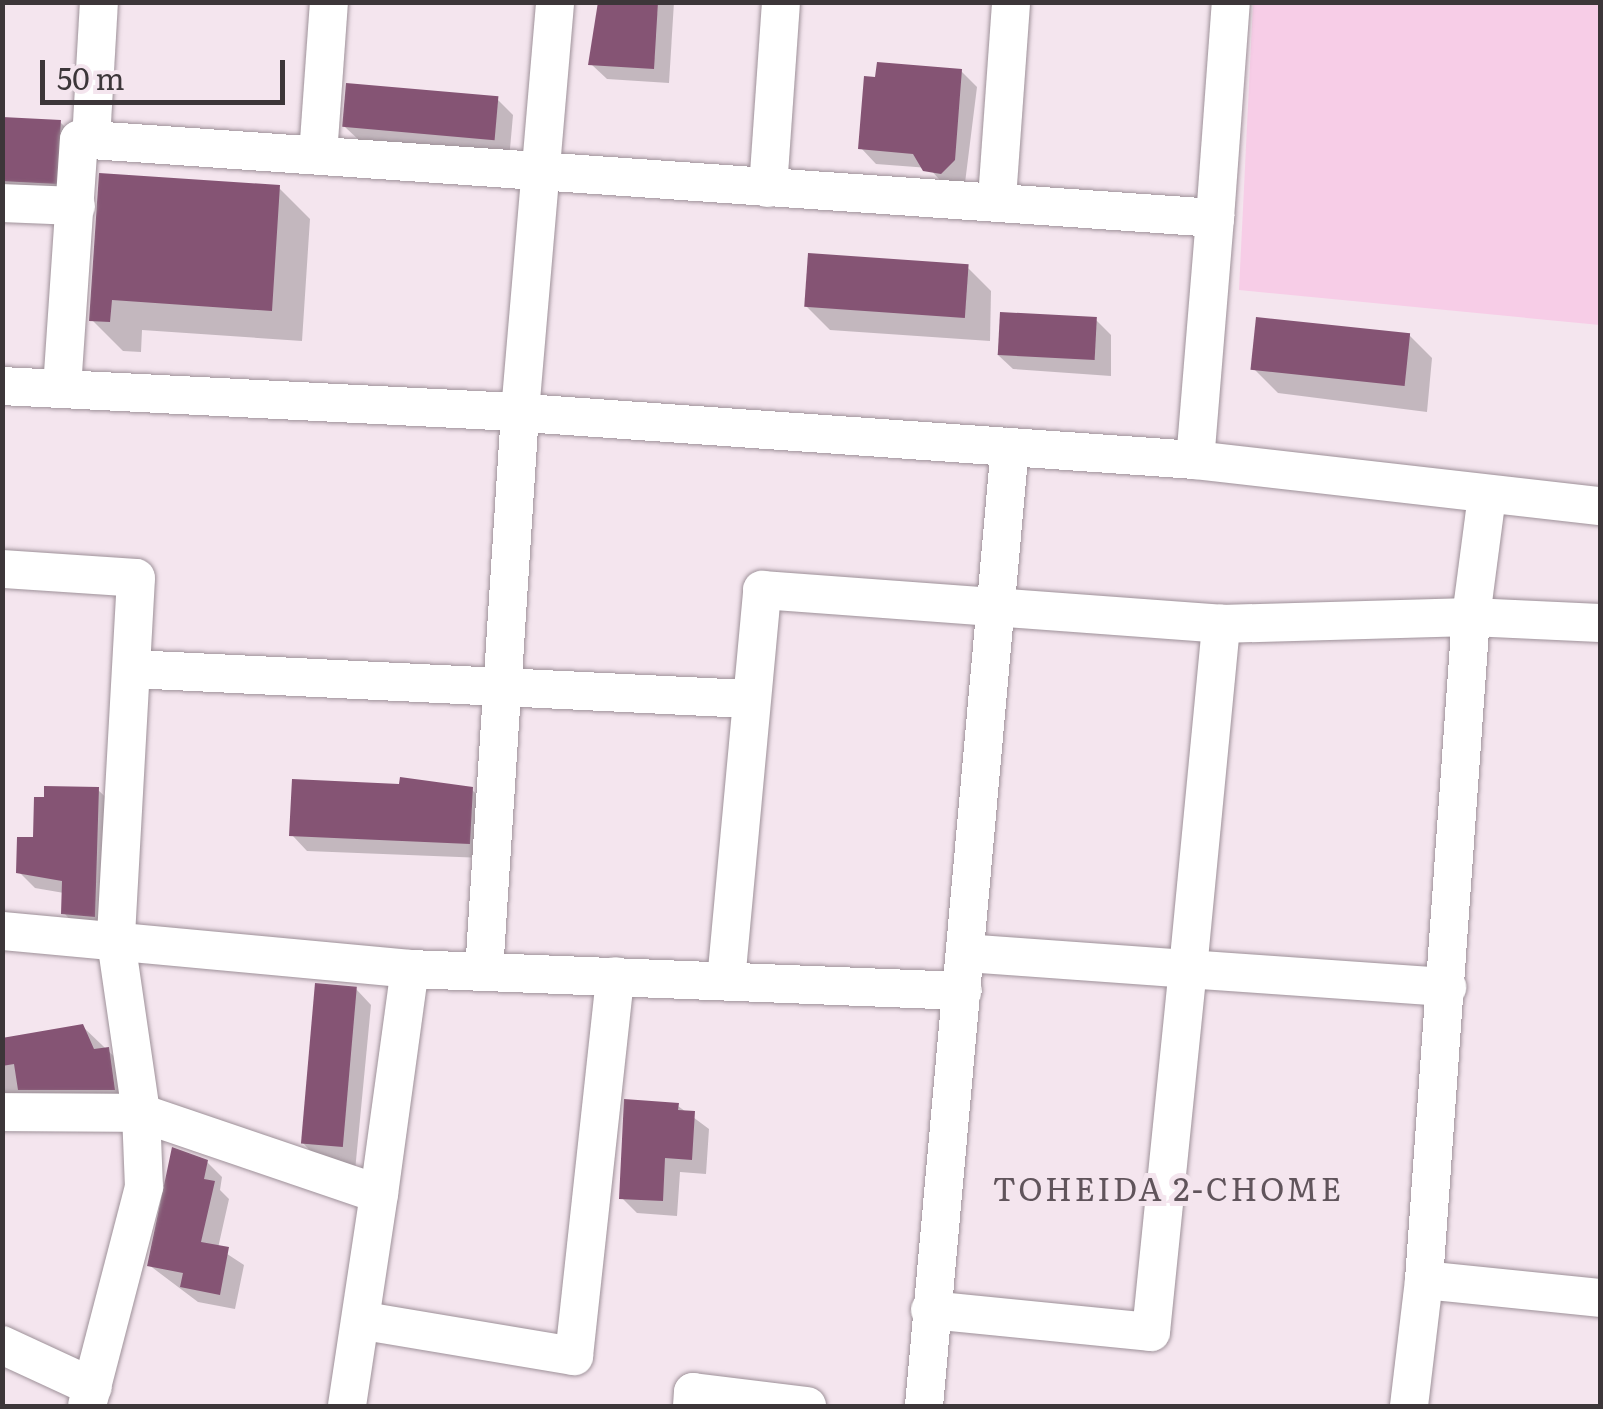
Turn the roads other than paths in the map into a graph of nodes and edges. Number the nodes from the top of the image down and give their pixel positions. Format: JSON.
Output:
{"nodes":[{"id":1,"x":99,"y":2,"type":"edge"},
{"id":2,"x":329,"y":2,"type":"edge"},
{"id":3,"x":555,"y":2,"type":"edge"},
{"id":4,"x":781,"y":2,"type":"edge"},
{"id":5,"x":1010,"y":2,"type":"edge"},
{"id":6,"x":1231,"y":2,"type":"edge"},
{"id":7,"x":92,"y":140,"type":"junction"},
{"id":8,"x":318,"y":155,"type":"junction"},
{"id":9,"x":540,"y":175,"type":"junction"},
{"id":10,"x":768,"y":188,"type":"junction"},
{"id":11,"x":997,"y":199,"type":"junction"},
{"id":12,"x":2,"y":203,"type":"edge"},
{"id":13,"x":76,"y":206,"type":"junction"},
{"id":14,"x":1215,"y":218,"type":"junction"},
{"id":15,"x":2,"y":386,"type":"edge"},
{"id":16,"x":62,"y":388,"type":"junction"},
{"id":17,"x":520,"y":412,"type":"junction"},
{"id":18,"x":1010,"y":446,"type":"junction"},
{"id":19,"x":1195,"y":460,"type":"junction"},
{"id":20,"x":1487,"y":495,"type":"junction"},
{"id":21,"x":1600,"y":506,"type":"edge"},
{"id":22,"x":2,"y":570,"type":"edge"},
{"id":23,"x":995,"y":605,"type":"junction"},
{"id":24,"x":1471,"y":617,"type":"junction"},
{"id":25,"x":1600,"y":623,"type":"edge"},
{"id":26,"x":1220,"y":624,"type":"junction"},
{"id":27,"x":132,"y":670,"type":"junction"},
{"id":28,"x":503,"y":687,"type":"junction"},
{"id":29,"x":748,"y":699,"type":"junction"},
{"id":30,"x":2,"y":931,"type":"edge"},
{"id":31,"x":116,"y":941,"type":"junction"},
{"id":32,"x":965,"y":952,"type":"junction"},
{"id":33,"x":1188,"y":969,"type":"junction"},
{"id":34,"x":410,"y":970,"type":"junction"},
{"id":35,"x":484,"y":972,"type":"junction"},
{"id":36,"x":615,"y":976,"type":"junction"},
{"id":37,"x":726,"y":981,"type":"junction"},
{"id":38,"x":1447,"y":987,"type":"junction"},
{"id":39,"x":963,"y":990,"type":"junction"},
{"id":40,"x":2,"y":1112,"type":"edge"},
{"id":41,"x":141,"y":1114,"type":"junction"},
{"id":42,"x":379,"y":1194,"type":"junction"},
{"id":43,"x":1424,"y":1280,"type":"junction"},
{"id":44,"x":1600,"y":1298,"type":"edge"},
{"id":45,"x":930,"y":1310,"type":"junction"},
{"id":46,"x":364,"y":1321,"type":"junction"},
{"id":47,"x":2,"y":1346,"type":"edge"},
{"id":48,"x":90,"y":1397,"type":"edge"},
{"id":49,"x":347,"y":1406,"type":"edge"},
{"id":50,"x":692,"y":1406,"type":"edge"},
{"id":51,"x":807,"y":1406,"type":"edge"},
{"id":52,"x":924,"y":1406,"type":"edge"},
{"id":53,"x":1409,"y":1406,"type":"edge"}],
"edges":[{"from":1,"to":7,"type":"street"},
{"from":2,"to":8,"type":"street"},
{"from":3,"to":9,"type":"street"},
{"from":4,"to":10,"type":"street"},
{"from":5,"to":11,"type":"street"},
{"from":6,"to":14,"type":"street"},
{"from":7,"to":8,"type":"street"},
{"from":7,"to":13,"type":"street"},
{"from":8,"to":9,"type":"street"},
{"from":9,"to":10,"type":"street"},
{"from":9,"to":17,"type":"street"},
{"from":10,"to":11,"type":"street"},
{"from":11,"to":14,"type":"street"},
{"from":12,"to":13,"type":"street"},
{"from":13,"to":16,"type":"street"},
{"from":14,"to":19,"type":"street"},
{"from":15,"to":16,"type":"street"},
{"from":16,"to":17,"type":"street"},
{"from":17,"to":18,"type":"street"},
{"from":17,"to":28,"type":"street"},
{"from":18,"to":19,"type":"street"},
{"from":18,"to":23,"type":"street"},
{"from":19,"to":20,"type":"street"},
{"from":20,"to":21,"type":"street"},
{"from":20,"to":24,"type":"street"},
{"from":22,"to":27,"type":"street"},
{"from":23,"to":26,"type":"street"},
{"from":23,"to":29,"type":"street"},
{"from":23,"to":32,"type":"street"},
{"from":24,"to":25,"type":"street"},
{"from":24,"to":26,"type":"street"},
{"from":24,"to":38,"type":"street"},
{"from":26,"to":33,"type":"street"},
{"from":27,"to":28,"type":"street"},
{"from":27,"to":31,"type":"street"},
{"from":28,"to":29,"type":"street"},
{"from":28,"to":35,"type":"street"},
{"from":29,"to":37,"type":"street"},
{"from":30,"to":31,"type":"street"},
{"from":31,"to":34,"type":"street"},
{"from":31,"to":41,"type":"street"},
{"from":32,"to":33,"type":"street"},
{"from":32,"to":39,"type":"street"},
{"from":33,"to":38,"type":"street"},
{"from":33,"to":45,"type":"street"},
{"from":34,"to":35,"type":"street"},
{"from":34,"to":42,"type":"street"},
{"from":35,"to":36,"type":"street"},
{"from":36,"to":37,"type":"street"},
{"from":36,"to":46,"type":"street"},
{"from":37,"to":39,"type":"street"},
{"from":38,"to":43,"type":"street"},
{"from":39,"to":45,"type":"street"},
{"from":40,"to":41,"type":"street"},
{"from":41,"to":42,"type":"street"},
{"from":41,"to":48,"type":"street"},
{"from":42,"to":46,"type":"street"},
{"from":43,"to":44,"type":"street"},
{"from":43,"to":53,"type":"street"},
{"from":45,"to":52,"type":"street"},
{"from":46,"to":49,"type":"street"},
{"from":47,"to":48,"type":"street"},
{"from":50,"to":51,"type":"street"}]}
